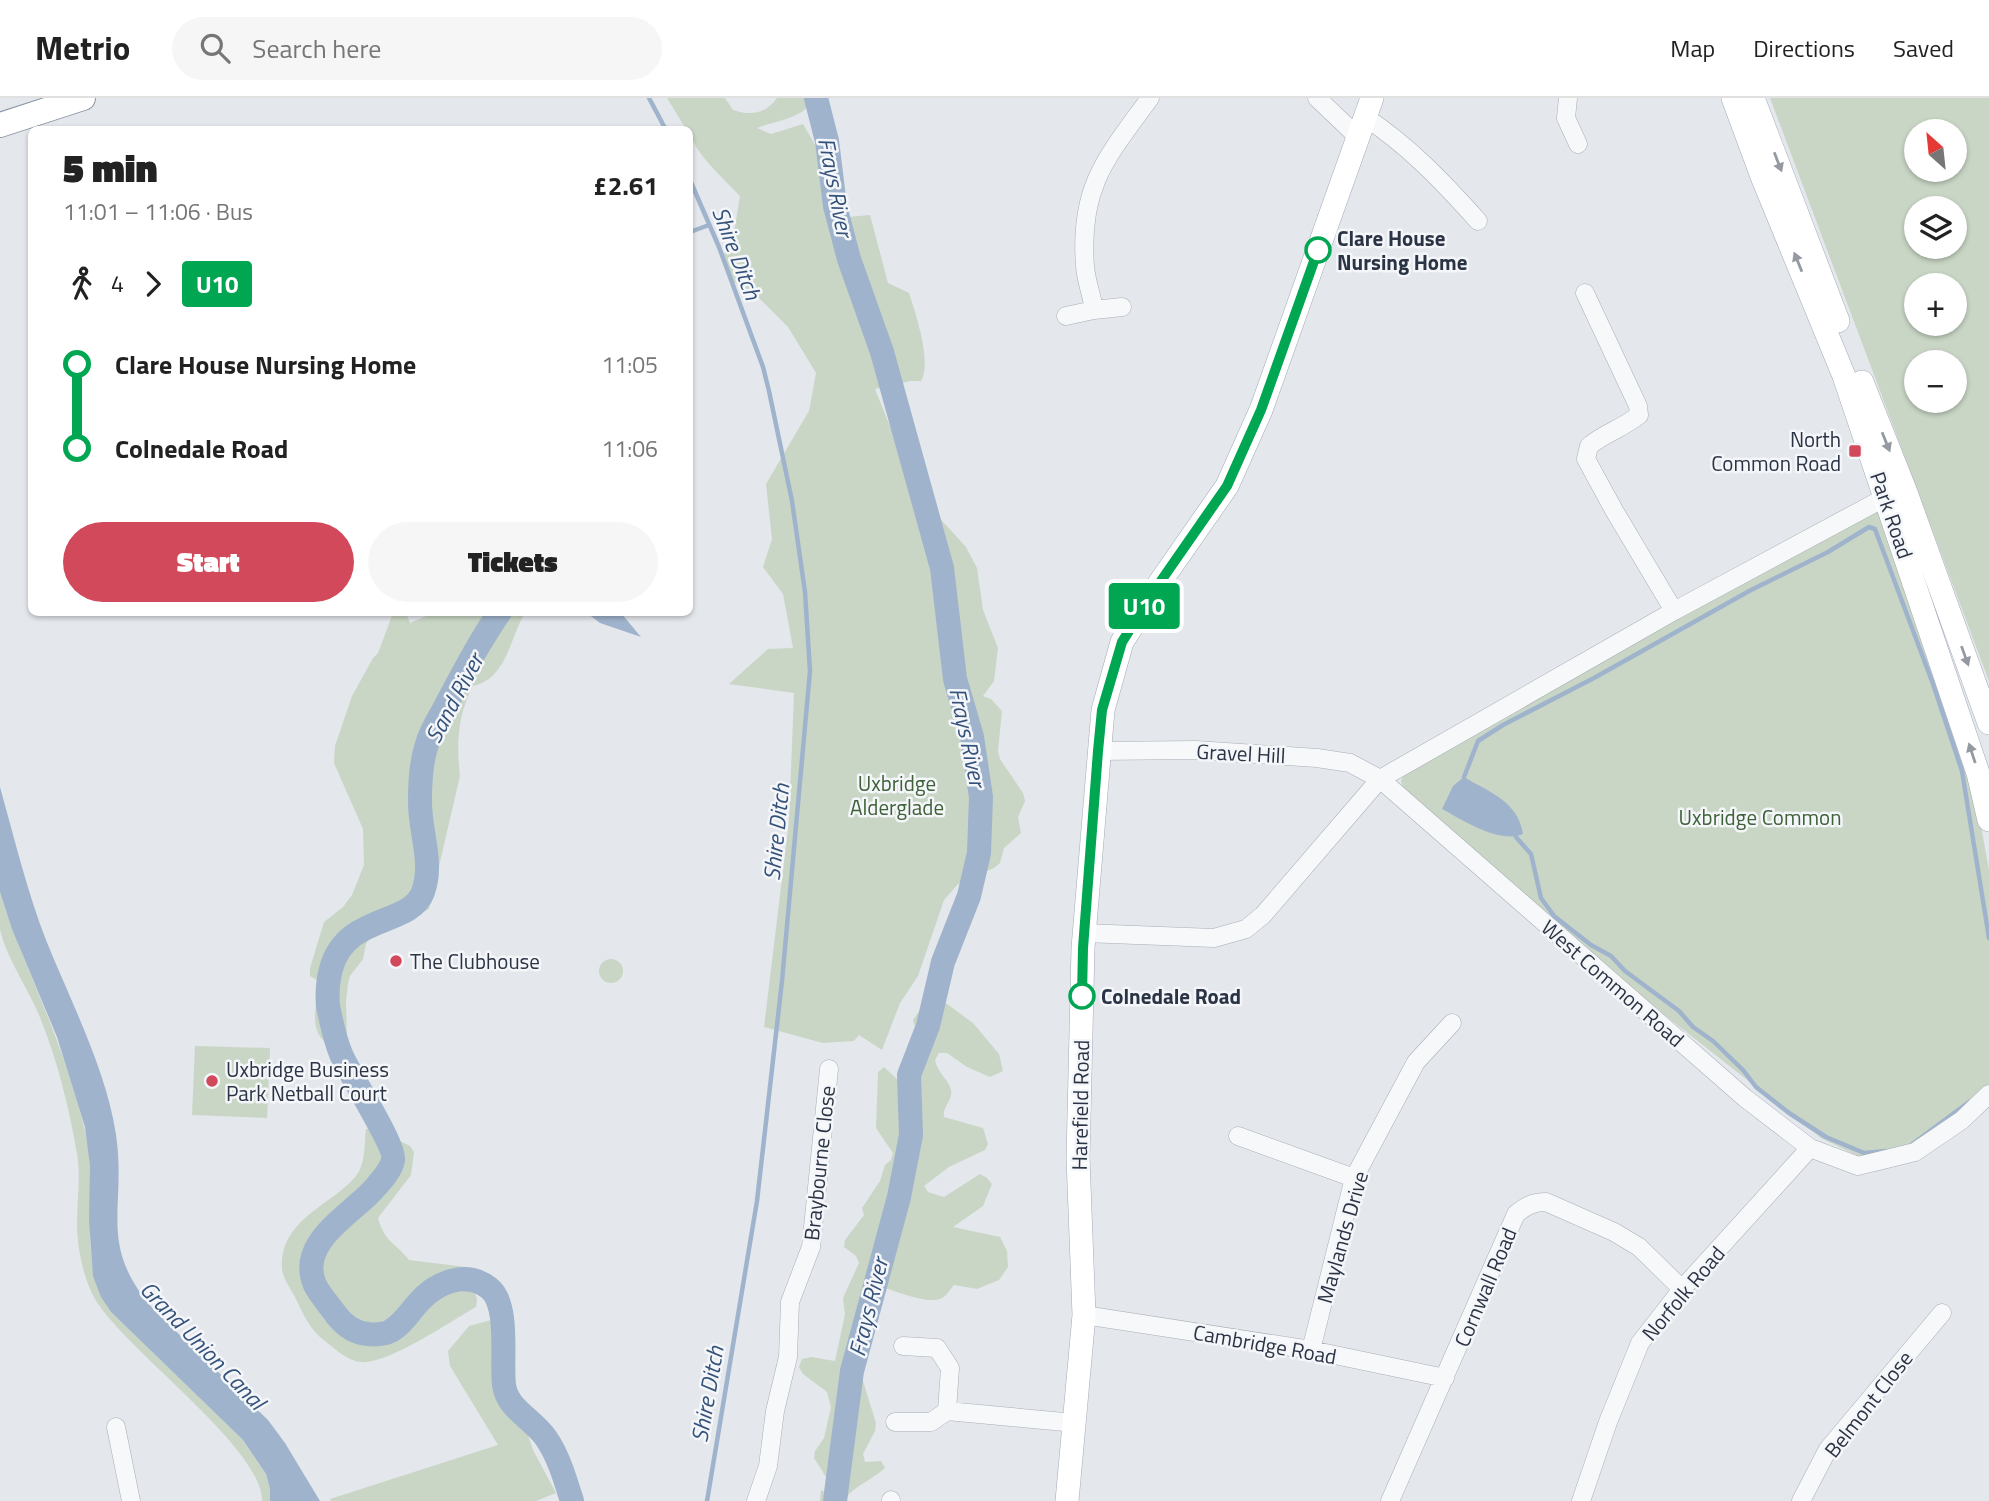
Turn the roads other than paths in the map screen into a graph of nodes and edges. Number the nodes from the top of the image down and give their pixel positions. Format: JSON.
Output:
{"nodes":[{"id":1,"x":83,"y":98,"type":"edge"},
{"id":2,"x":1150,"y":98,"type":"edge"},
{"id":3,"x":1317,"y":98,"type":"edge"},
{"id":4,"x":1568,"y":98,"type":"edge"},
{"id":5,"x":1733,"y":98,"type":"edge"},
{"id":6,"x":1753,"y":98,"type":"edge"},
{"id":7,"x":1365,"y":117,"type":"edge"},
{"id":8,"x":0,"y":125,"type":"edge"},
{"id":9,"x":1578,"y":144,"type":"dead end"},
{"id":10,"x":1478,"y":221,"type":"dead end"},
{"id":11,"x":1585,"y":293,"type":"dead end"},
{"id":12,"x":1122,"y":307,"type":"dead end"},
{"id":13,"x":1094,"y":310,"type":"junction"},
{"id":14,"x":1066,"y":316,"type":"dead end"},
{"id":15,"x":1886,"y":497,"type":"junction"},
{"id":16,"x":1674,"y":611,"type":"junction"},
{"id":17,"x":1989,"y":723,"type":"edge"},
{"id":18,"x":1098,"y":751,"type":"junction"},
{"id":19,"x":1380,"y":779,"type":"junction"},
{"id":20,"x":1989,"y":820,"type":"edge"},
{"id":21,"x":1084,"y":933,"type":"junction"},
{"id":22,"x":1452,"y":1023,"type":"dead end"},
{"id":23,"x":829,"y":1069,"type":"dead end"},
{"id":24,"x":1989,"y":1094,"type":"edge"},
{"id":25,"x":1238,"y":1136,"type":"dead end"},
{"id":26,"x":1810,"y":1149,"type":"junction"},
{"id":27,"x":1354,"y":1178,"type":"junction"},
{"id":28,"x":1682,"y":1289,"type":"junction"},
{"id":29,"x":1942,"y":1313,"type":"dead end"},
{"id":30,"x":1084,"y":1315,"type":"junction"},
{"id":31,"x":902,"y":1346,"type":"dead end"},
{"id":32,"x":1311,"y":1350,"type":"junction"},
{"id":33,"x":1445,"y":1378,"type":"junction"},
{"id":34,"x":947,"y":1411,"type":"junction"},
{"id":35,"x":895,"y":1422,"type":"dead end"},
{"id":36,"x":1075,"y":1423,"type":"junction"},
{"id":37,"x":116,"y":1427,"type":"dead end"},
{"id":38,"x":768,"y":1466,"type":"junction"},
{"id":39,"x":131,"y":1501,"type":"edge"},
{"id":40,"x":756,"y":1501,"type":"edge"},
{"id":41,"x":769,"y":1501,"type":"edge"},
{"id":42,"x":1067,"y":1501,"type":"edge"},
{"id":43,"x":1390,"y":1501,"type":"edge"},
{"id":44,"x":1581,"y":1501,"type":"edge"},
{"id":45,"x":1801,"y":1501,"type":"edge"}],
"edges":[{"from":1,"to":8,"type":"highway"},
{"from":2,"to":13,"type":"street"},
{"from":3,"to":7,"type":"street"},
{"from":4,"to":9,"type":"street"},
{"from":15,"to":5,"type":"main road","name":"Park Road","one_way":true},
{"from":6,"to":17,"type":"main road","name":"Park Road","one_way":true},
{"from":7,"to":10,"type":"street"},
{"from":7,"to":18,"type":"main road","name":"Harefield Road"},
{"from":11,"to":16,"type":"street"},
{"from":12,"to":13,"type":"street"},
{"from":13,"to":14,"type":"street"},
{"from":15,"to":16,"type":"street"},
{"from":20,"to":15,"type":"main road","name":"Park Road","one_way":true},
{"from":16,"to":19,"type":"street"},
{"from":18,"to":19,"type":"street","name":"Gravel Hill"},
{"from":18,"to":21,"type":"main road","name":"Harefield Road"},
{"from":19,"to":21,"type":"street"},
{"from":19,"to":26,"type":"street","name":"West Common Road"},
{"from":21,"to":30,"type":"main road","name":"Harefield Road"},
{"from":22,"to":27,"type":"street","name":"Maylands Drive"},
{"from":23,"to":38,"type":"street","name":"Braybourne Close"},
{"from":24,"to":26,"type":"street","name":"West Common Road"},
{"from":25,"to":27,"type":"street"},
{"from":26,"to":28,"type":"street","name":"Norfolk Road"},
{"from":27,"to":32,"type":"street","name":"Maylands Drive"},
{"from":28,"to":33,"type":"street","name":"Cornwall Road"},
{"from":28,"to":44,"type":"street","name":"Norfolk Road"},
{"from":29,"to":45,"type":"street","name":"Belmont Close"},
{"from":30,"to":32,"type":"street","name":"Cambridge Road"},
{"from":30,"to":36,"type":"main road","name":"Harefield Road"},
{"from":31,"to":34,"type":"street"},
{"from":32,"to":33,"type":"street","name":"Cambridge Road"},
{"from":33,"to":43,"type":"street","name":"Cornwall Road"},
{"from":34,"to":35,"type":"street"},
{"from":34,"to":36,"type":"street"},
{"from":36,"to":42,"type":"main road","name":"Harefield Road"},
{"from":37,"to":39,"type":"street"},
{"from":38,"to":40,"type":"street","name":"Braybourne Close"},
{"from":38,"to":41,"type":"street"}]}
